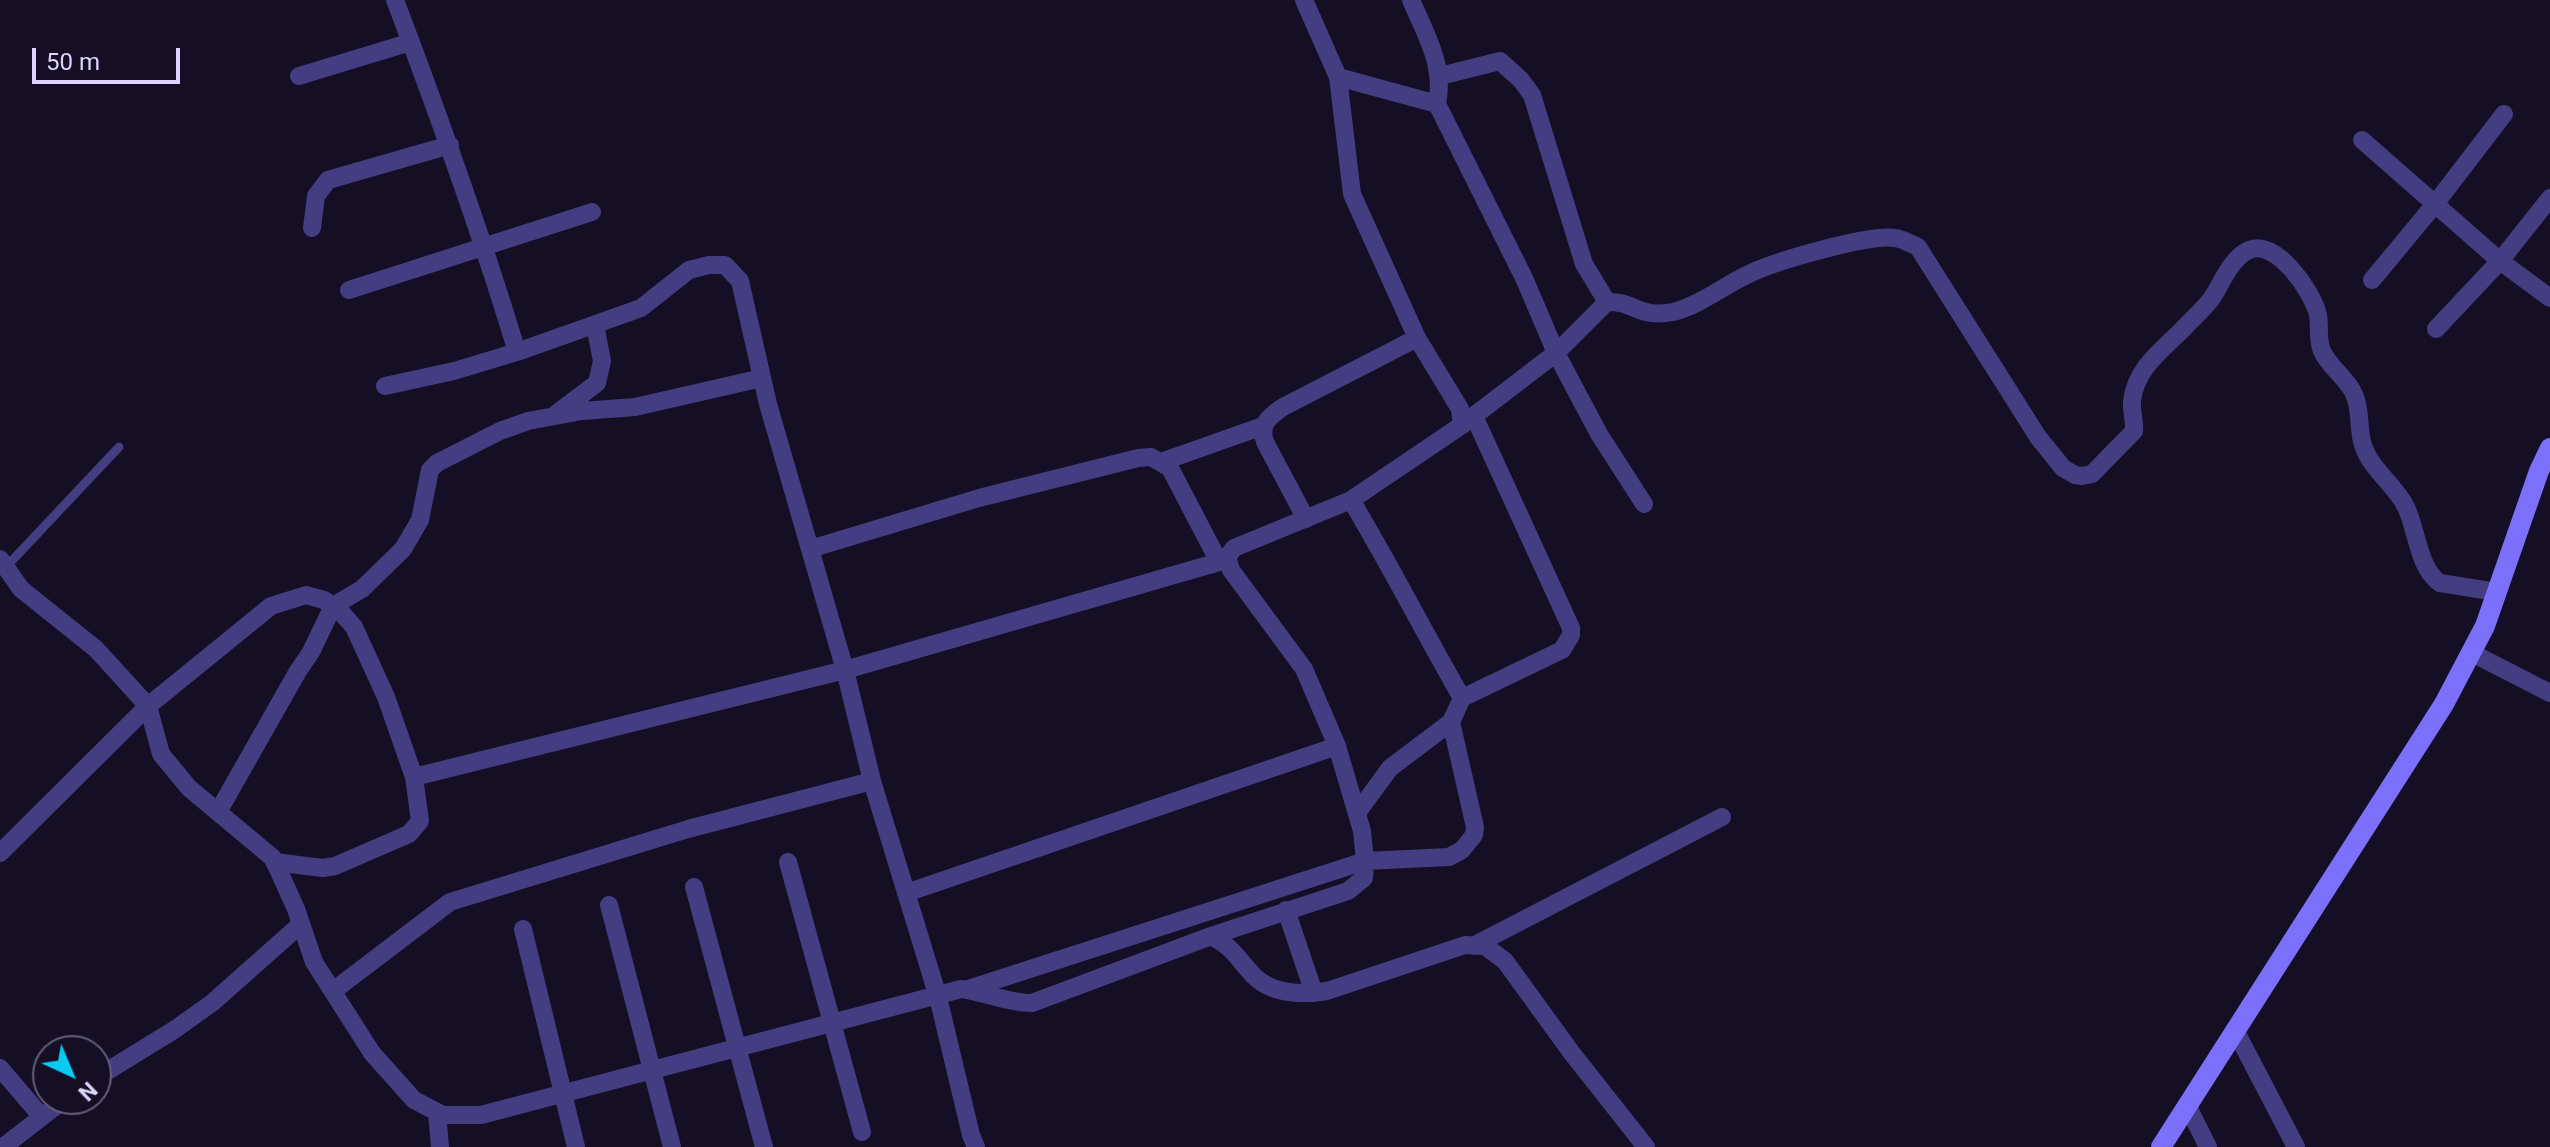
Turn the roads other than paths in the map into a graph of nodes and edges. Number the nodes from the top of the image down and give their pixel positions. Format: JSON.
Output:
{"nodes":[{"id":1,"x":395,"y":0,"type":"edge"},
{"id":2,"x":1304,"y":0,"type":"edge"},
{"id":3,"x":1411,"y":0,"type":"edge"},
{"id":4,"x":411,"y":42,"type":"junction"},
{"id":5,"x":299,"y":76,"type":"dead end"},
{"id":6,"x":1440,"y":76,"type":"junction"},
{"id":7,"x":1338,"y":77,"type":"junction"},
{"id":8,"x":1437,"y":104,"type":"junction"},
{"id":9,"x":2504,"y":114,"type":"dead end"},
{"id":10,"x":2362,"y":140,"type":"dead end"},
{"id":11,"x":450,"y":145,"type":"junction"},
{"id":12,"x":2550,"y":198,"type":"edge"},
{"id":13,"x":2435,"y":204,"type":"junction"},
{"id":14,"x":592,"y":212,"type":"dead end"},
{"id":15,"x":312,"y":228,"type":"dead end"},
{"id":16,"x":485,"y":247,"type":"junction"},
{"id":17,"x":2500,"y":261,"type":"junction"},
{"id":18,"x":2372,"y":280,"type":"dead end"},
{"id":19,"x":349,"y":290,"type":"dead end"},
{"id":20,"x":2550,"y":298,"type":"edge"},
{"id":21,"x":1607,"y":302,"type":"junction"},
{"id":22,"x":595,"y":325,"type":"junction"},
{"id":23,"x":2436,"y":329,"type":"dead end"},
{"id":24,"x":1417,"y":338,"type":"junction"},
{"id":25,"x":517,"y":352,"type":"junction"},
{"id":26,"x":1556,"y":353,"type":"junction"},
{"id":27,"x":762,"y":378,"type":"junction"},
{"id":28,"x":385,"y":386,"type":"dead end"},
{"id":29,"x":551,"y":418,"type":"junction"},
{"id":30,"x":1468,"y":421,"type":"junction"},
{"id":31,"x":1263,"y":426,"type":"junction"},
{"id":32,"x":119,"y":447,"type":"dead end"},
{"id":33,"x":2550,"y":448,"type":"edge"},
{"id":34,"x":1161,"y":462,"type":"junction"},
{"id":35,"x":1351,"y":500,"type":"junction"},
{"id":36,"x":1644,"y":504,"type":"dead end"},
{"id":37,"x":1306,"y":519,"type":"junction"},
{"id":38,"x":810,"y":549,"type":"junction"},
{"id":39,"x":1222,"y":561,"type":"junction"},
{"id":40,"x":3,"y":563,"type":"edge"},
{"id":41,"x":2497,"y":592,"type":"junction"},
{"id":42,"x":333,"y":606,"type":"junction"},
{"id":43,"x":2472,"y":653,"type":"junction"},
{"id":44,"x":845,"y":670,"type":"junction"},
{"id":45,"x":2550,"y":693,"type":"edge"},
{"id":46,"x":1462,"y":698,"type":"junction"},
{"id":47,"x":148,"y":706,"type":"junction"},
{"id":48,"x":1451,"y":722,"type":"junction"},
{"id":49,"x":1337,"y":746,"type":"junction"},
{"id":50,"x":414,"y":777,"type":"junction"},
{"id":51,"x":872,"y":781,"type":"junction"},
{"id":52,"x":218,"y":812,"type":"junction"},
{"id":53,"x":1357,"y":813,"type":"junction"},
{"id":54,"x":1722,"y":817,"type":"dead end"},
{"id":55,"x":0,"y":853,"type":"edge"},
{"id":56,"x":1365,"y":861,"type":"junction"},
{"id":57,"x":274,"y":862,"type":"junction"},
{"id":58,"x":788,"y":862,"type":"dead end"},
{"id":59,"x":694,"y":887,"type":"dead end"},
{"id":60,"x":906,"y":893,"type":"junction"},
{"id":61,"x":609,"y":905,"type":"dead end"},
{"id":62,"x":1286,"y":910,"type":"junction"},
{"id":63,"x":301,"y":924,"type":"junction"},
{"id":64,"x":523,"y":929,"type":"dead end"},
{"id":65,"x":1211,"y":936,"type":"junction"},
{"id":66,"x":1473,"y":946,"type":"junction"},
{"id":67,"x":967,"y":990,"type":"junction"},
{"id":68,"x":333,"y":991,"type":"junction"},
{"id":69,"x":1314,"y":993,"type":"junction"},
{"id":70,"x":938,"y":997,"type":"junction"},
{"id":71,"x":834,"y":1023,"type":"junction"},
{"id":72,"x":2235,"y":1030,"type":"junction"},
{"id":73,"x":737,"y":1049,"type":"junction"},
{"id":74,"x":0,"y":1068,"type":"edge"},
{"id":75,"x":112,"y":1068,"type":"edge"},
{"id":76,"x":653,"y":1070,"type":"junction"},
{"id":77,"x":564,"y":1093,"type":"junction"},
{"id":78,"x":2187,"y":1105,"type":"junction"},
{"id":79,"x":437,"y":1112,"type":"junction"},
{"id":80,"x":41,"y":1116,"type":"joint"},
{"id":81,"x":862,"y":1132,"type":"dead end"},
{"id":82,"x":3,"y":1147,"type":"edge"},
{"id":83,"x":440,"y":1147,"type":"edge"},
{"id":84,"x":576,"y":1147,"type":"edge"},
{"id":85,"x":672,"y":1147,"type":"edge"},
{"id":86,"x":764,"y":1147,"type":"edge"},
{"id":87,"x":976,"y":1147,"type":"edge"},
{"id":88,"x":1646,"y":1147,"type":"edge"},
{"id":89,"x":2161,"y":1147,"type":"edge"},
{"id":90,"x":2208,"y":1147,"type":"edge"},
{"id":91,"x":2296,"y":1147,"type":"edge"}],
"edges":[{"from":1,"to":4,"type":"street"},
{"from":2,"to":7,"type":"street"},
{"from":3,"to":6,"type":"street"},
{"from":4,"to":5,"type":"street"},
{"from":4,"to":11,"type":"street"},
{"from":6,"to":8,"type":"street"},
{"from":6,"to":21,"type":"street"},
{"from":7,"to":8,"type":"street"},
{"from":7,"to":24,"type":"street"},
{"from":8,"to":26,"type":"street"},
{"from":9,"to":13,"type":"street"},
{"from":10,"to":13,"type":"street"},
{"from":11,"to":15,"type":"street"},
{"from":11,"to":16,"type":"street"},
{"from":12,"to":17,"type":"street"},
{"from":13,"to":17,"type":"street"},
{"from":13,"to":18,"type":"street"},
{"from":14,"to":16,"type":"street"},
{"from":16,"to":19,"type":"street"},
{"from":16,"to":25,"type":"street"},
{"from":17,"to":20,"type":"street"},
{"from":17,"to":23,"type":"street"},
{"from":21,"to":26,"type":"street"},
{"from":21,"to":41,"type":"street"},
{"from":22,"to":25,"type":"street"},
{"from":22,"to":27,"type":"street"},
{"from":22,"to":29,"type":"street"},
{"from":24,"to":30,"type":"street"},
{"from":24,"to":31,"type":"street"},
{"from":25,"to":28,"type":"street"},
{"from":26,"to":30,"type":"street"},
{"from":26,"to":36,"type":"street"},
{"from":27,"to":29,"type":"street"},
{"from":27,"to":38,"type":"street"},
{"from":29,"to":42,"type":"street"},
{"from":30,"to":35,"type":"street"},
{"from":30,"to":46,"type":"street"},
{"from":31,"to":34,"type":"street"},
{"from":31,"to":37,"type":"street"},
{"from":32,"to":40,"type":"lane"},
{"from":33,"to":41,"type":"main road"},
{"from":34,"to":38,"type":"street"},
{"from":34,"to":39,"type":"street"},
{"from":35,"to":37,"type":"street"},
{"from":35,"to":46,"type":"street"},
{"from":37,"to":39,"type":"street"},
{"from":38,"to":44,"type":"street"},
{"from":39,"to":44,"type":"street"},
{"from":39,"to":49,"type":"street"},
{"from":40,"to":47,"type":"street"},
{"from":41,"to":43,"type":"main road"},
{"from":42,"to":47,"type":"street"},
{"from":42,"to":50,"type":"street"},
{"from":42,"to":52,"type":"street"},
{"from":43,"to":45,"type":"street"},
{"from":43,"to":72,"type":"main road"},
{"from":44,"to":50,"type":"street"},
{"from":44,"to":51,"type":"street"},
{"from":46,"to":48,"type":"street"},
{"from":47,"to":52,"type":"street"},
{"from":47,"to":55,"type":"street"},
{"from":48,"to":53,"type":"street"},
{"from":48,"to":56,"type":"street"},
{"from":49,"to":53,"type":"street"},
{"from":49,"to":60,"type":"street"},
{"from":50,"to":57,"type":"street"},
{"from":51,"to":60,"type":"street"},
{"from":51,"to":68,"type":"street"},
{"from":52,"to":57,"type":"street"},
{"from":53,"to":56,"type":"street"},
{"from":54,"to":66,"type":"street"},
{"from":56,"to":62,"type":"street"},
{"from":56,"to":67,"type":"street"},
{"from":57,"to":63,"type":"street"},
{"from":58,"to":71,"type":"street"},
{"from":59,"to":73,"type":"street"},
{"from":60,"to":70,"type":"street"},
{"from":61,"to":76,"type":"street"},
{"from":62,"to":65,"type":"street"},
{"from":62,"to":69,"type":"street"},
{"from":63,"to":68,"type":"street"},
{"from":63,"to":75,"type":"street"},
{"from":64,"to":77,"type":"street"},
{"from":65,"to":67,"type":"street"},
{"from":65,"to":69,"type":"street"},
{"from":66,"to":69,"type":"street"},
{"from":66,"to":88,"type":"street"},
{"from":67,"to":70,"type":"street"},
{"from":68,"to":79,"type":"street"},
{"from":70,"to":71,"type":"street"},
{"from":70,"to":87,"type":"street"},
{"from":71,"to":73,"type":"street"},
{"from":71,"to":81,"type":"street"},
{"from":72,"to":78,"type":"main road"},
{"from":72,"to":91,"type":"street"},
{"from":73,"to":76,"type":"street"},
{"from":73,"to":86,"type":"street"},
{"from":74,"to":80,"type":"street"},
{"from":76,"to":77,"type":"street"},
{"from":76,"to":85,"type":"street"},
{"from":77,"to":79,"type":"street"},
{"from":77,"to":84,"type":"street"},
{"from":78,"to":89,"type":"main road"},
{"from":78,"to":90,"type":"street"},
{"from":79,"to":83,"type":"street"},
{"from":80,"to":82,"type":"street"}]}
